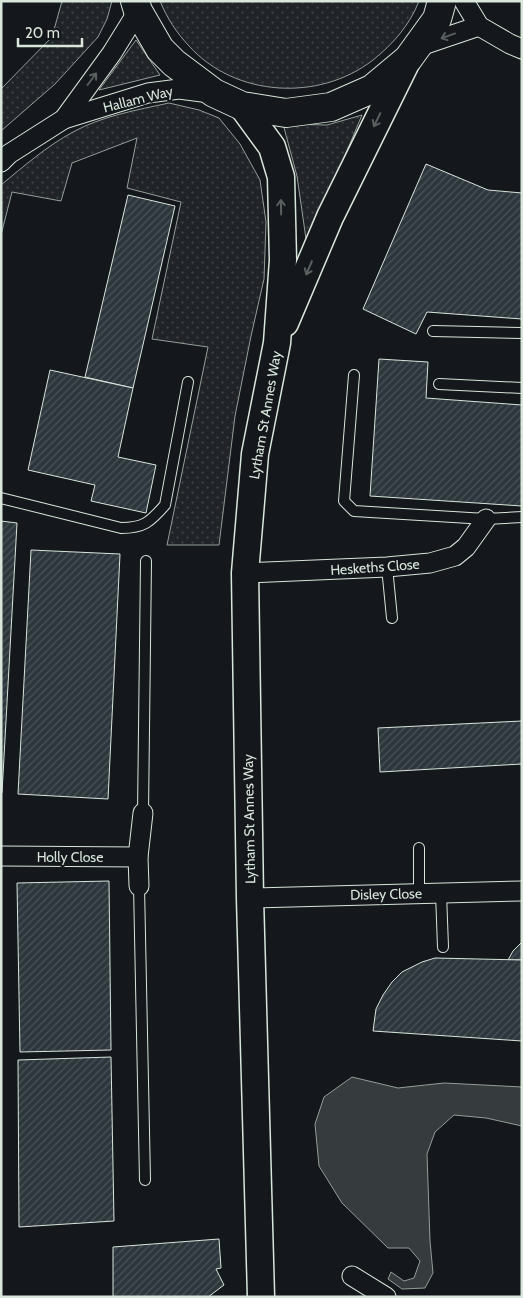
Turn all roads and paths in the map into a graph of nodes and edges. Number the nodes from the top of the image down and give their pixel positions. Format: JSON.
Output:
{"nodes":[{"id":1,"x":442,"y":1,"type":"edge"},
{"id":2,"x":464,"y":1,"type":"edge"},
{"id":3,"x":136,"y":6,"type":"edge"},
{"id":4,"x":479,"y":26,"type":"junction"},
{"id":5,"x":522,"y":49,"type":"edge"},
{"id":6,"x":412,"y":54,"type":"junction"},
{"id":7,"x":214,"y":93,"type":"junction"},
{"id":8,"x":242,"y":106,"type":"junction"},
{"id":9,"x":64,"y":119,"type":"junction"},
{"id":10,"x":1,"y":162,"type":"edge"},
{"id":11,"x":433,"y":331,"type":"dead end"},
{"id":12,"x":522,"y":334,"type":"edge"},
{"id":13,"x":277,"y":343,"type":"junction"},
{"id":14,"x":354,"y":375,"type":"dead end"},
{"id":15,"x":188,"y":382,"type":"dead end"},
{"id":16,"x":439,"y":384,"type":"dead end"},
{"id":17,"x":522,"y":388,"type":"edge"},
{"id":18,"x":1,"y":498,"type":"edge"},
{"id":19,"x":522,"y":517,"type":"edge"},
{"id":20,"x":486,"y":519,"type":"junction"},
{"id":21,"x":146,"y":561,"type":"dead end"},
{"id":22,"x":387,"y":567,"type":"junction"},
{"id":23,"x":245,"y":573,"type":"junction"},
{"id":24,"x":392,"y":618,"type":"dead end"},
{"id":25,"x":143,"y":813,"type":"joint"},
{"id":26,"x":419,"y":848,"type":"dead end"},
{"id":27,"x":1,"y":856,"type":"edge"},
{"id":28,"x":138,"y":857,"type":"junction"},
{"id":29,"x":139,"y":886,"type":"joint"},
{"id":30,"x":522,"y":891,"type":"edge"},
{"id":31,"x":419,"y":893,"type":"junction"},
{"id":32,"x":441,"y":893,"type":"junction"},
{"id":33,"x":250,"y":898,"type":"junction"},
{"id":34,"x":443,"y":947,"type":"dead end"},
{"id":35,"x":145,"y":1180,"type":"dead end"},
{"id":36,"x":352,"y":1276,"type":"dead end"},
{"id":37,"x":261,"y":1297,"type":"edge"},
{"id":38,"x":386,"y":1297,"type":"edge"}],
"edges":[{"from":1,"to":6,"type":"highway"},
{"from":2,"to":4,"type":"street"},
{"from":3,"to":7,"type":"highway"},
{"from":9,"to":3,"type":"street","name":"Hallam Way","one_way":true},
{"from":4,"to":5,"type":"street"},
{"from":4,"to":6,"type":"street","one_way":true},
{"from":6,"to":8,"type":"highway"},
{"from":6,"to":13,"type":"main road","name":"Lytham St Annes Way","one_way":true},
{"from":7,"to":8,"type":"highway"},
{"from":7,"to":9,"type":"street","name":"Hallam Way"},
{"from":13,"to":8,"type":"main road","name":"Lytham St Annes Way","one_way":true},
{"from":9,"to":10,"type":"street","name":"Hallam Way"},
{"from":11,"to":12,"type":"lane"},
{"from":13,"to":23,"type":"main road","name":"Lytham St Annes Way"},
{"from":14,"to":20,"type":"lane"},
{"from":15,"to":18,"type":"lane"},
{"from":16,"to":17,"type":"lane"},
{"from":19,"to":20,"type":"lane"},
{"from":20,"to":22,"type":"street","name":"Heskeths Close"},
{"from":21,"to":25,"type":"lane"},
{"from":22,"to":23,"type":"street","name":"Heskeths Close"},
{"from":22,"to":24,"type":"lane"},
{"from":23,"to":33,"type":"main road","name":"Lytham St Annes Way"},
{"from":25,"to":28,"type":"street"},
{"from":26,"to":31,"type":"lane"},
{"from":27,"to":28,"type":"street","name":"Holly Close"},
{"from":28,"to":29,"type":"street"},
{"from":29,"to":35,"type":"lane"},
{"from":30,"to":32,"type":"street","name":"Disley Close"},
{"from":31,"to":32,"type":"street","name":"Disley Close"},
{"from":31,"to":33,"type":"street","name":"Disley Close"},
{"from":32,"to":34,"type":"lane"},
{"from":33,"to":37,"type":"main road","name":"Lytham St Annes Way"},
{"from":36,"to":38,"type":"street"}]}
